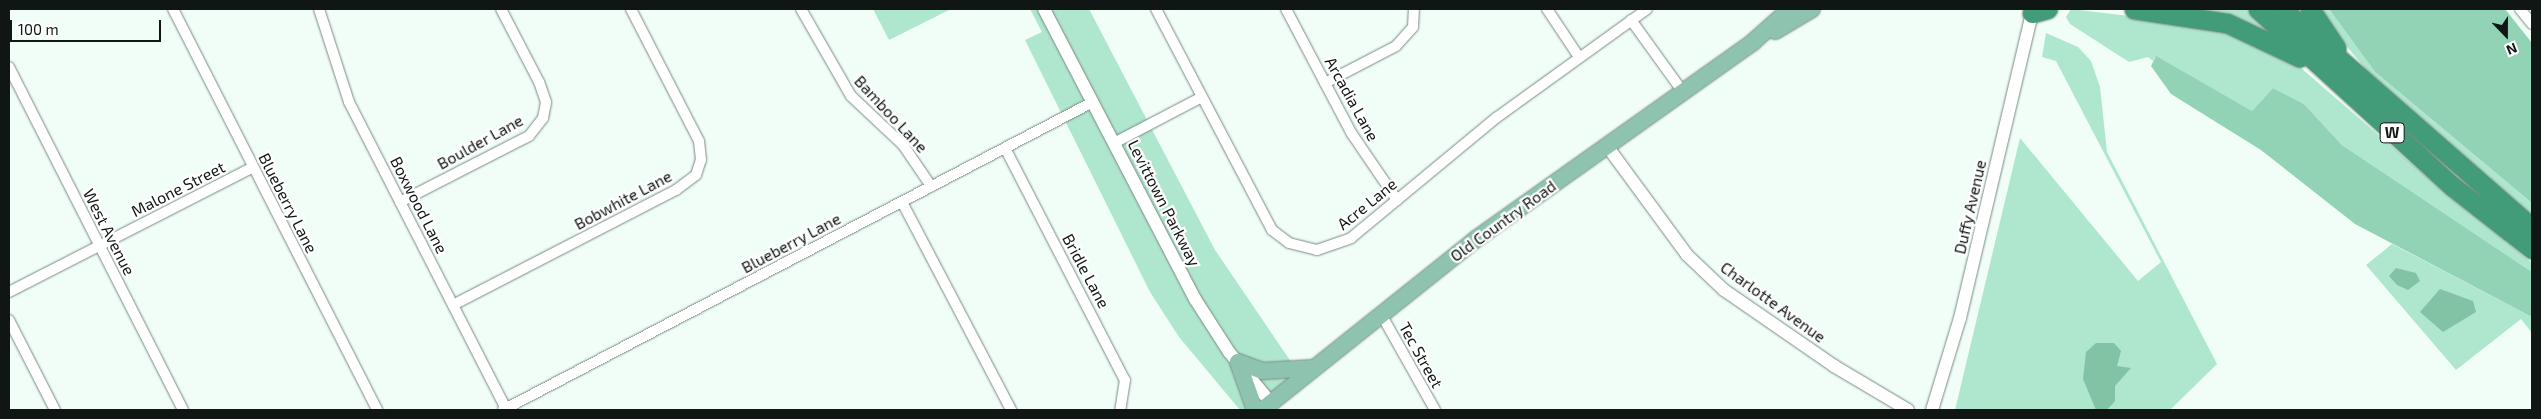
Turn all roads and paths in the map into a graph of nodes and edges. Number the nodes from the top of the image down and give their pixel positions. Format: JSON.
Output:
{"nodes":[{"id":1,"x":173,"y":9,"type":"edge"},
{"id":2,"x":319,"y":9,"type":"edge"},
{"id":3,"x":501,"y":9,"type":"edge"},
{"id":4,"x":631,"y":9,"type":"edge"},
{"id":5,"x":801,"y":9,"type":"edge"},
{"id":6,"x":1044,"y":9,"type":"edge"},
{"id":7,"x":1156,"y":9,"type":"edge"},
{"id":8,"x":1286,"y":9,"type":"edge"},
{"id":9,"x":1414,"y":9,"type":"edge"},
{"id":10,"x":1547,"y":9,"type":"edge"},
{"id":11,"x":1647,"y":9,"type":"edge"},
{"id":12,"x":1790,"y":9,"type":"edge"},
{"id":13,"x":1812,"y":9,"type":"edge"},
{"id":14,"x":2134,"y":9,"type":"edge"},
{"id":15,"x":2258,"y":9,"type":"edge"},
{"id":16,"x":2282,"y":9,"type":"edge"},
{"id":17,"x":2310,"y":9,"type":"edge"},
{"id":18,"x":2520,"y":9,"type":"edge"},
{"id":19,"x":2037,"y":10,"type":"edge"},
{"id":20,"x":1631,"y":20,"type":"junction"},
{"id":21,"x":2532,"y":24,"type":"edge"},
{"id":22,"x":1753,"y":42,"type":"junction"},
{"id":23,"x":1579,"y":57,"type":"junction"},
{"id":24,"x":9,"y":67,"type":"edge"},
{"id":25,"x":2325,"y":71,"type":"junction"},
{"id":26,"x":2353,"y":74,"type":"junction"},
{"id":27,"x":1325,"y":83,"type":"junction"},
{"id":28,"x":1683,"y":92,"type":"junction"},
{"id":29,"x":1202,"y":97,"type":"junction"},
{"id":30,"x":1093,"y":102,"type":"junction"},
{"id":31,"x":1114,"y":143,"type":"junction"},
{"id":32,"x":1607,"y":146,"type":"junction"},
{"id":33,"x":1005,"y":148,"type":"junction"},
{"id":34,"x":253,"y":168,"type":"junction"},
{"id":35,"x":931,"y":186,"type":"junction"},
{"id":36,"x":1397,"y":200,"type":"junction"},
{"id":37,"x":400,"y":202,"type":"junction"},
{"id":38,"x":902,"y":202,"type":"junction"},
{"id":39,"x":2532,"y":228,"type":"edge"},
{"id":40,"x":100,"y":246,"type":"junction"},
{"id":41,"x":2532,"y":249,"type":"edge"},
{"id":42,"x":9,"y":292,"type":"edge"},
{"id":43,"x":453,"y":305,"type":"junction"},
{"id":44,"x":1381,"y":314,"type":"junction"},
{"id":45,"x":9,"y":320,"type":"edge"},
{"id":46,"x":1238,"y":362,"type":"junction"},
{"id":47,"x":1313,"y":368,"type":"junction"},
{"id":48,"x":1266,"y":406,"type":"edge"},
{"id":49,"x":55,"y":410,"type":"edge"},
{"id":50,"x":183,"y":410,"type":"edge"},
{"id":51,"x":377,"y":410,"type":"edge"},
{"id":52,"x":504,"y":410,"type":"edge"},
{"id":53,"x":1011,"y":410,"type":"edge"},
{"id":54,"x":1120,"y":410,"type":"edge"},
{"id":55,"x":1254,"y":410,"type":"edge"},
{"id":56,"x":1435,"y":410,"type":"edge"},
{"id":57,"x":1908,"y":410,"type":"edge"},
{"id":58,"x":1932,"y":410,"type":"edge"}],
"edges":[{"from":1,"to":34,"type":"street","name":"Blueberry Lane"},
{"from":2,"to":37,"type":"street","name":"Boxwood Lane"},
{"from":3,"to":37,"type":"street","name":"Boulder Lane"},
{"from":4,"to":43,"type":"street","name":"Bobwhite Lane"},
{"from":5,"to":35,"type":"street","name":"Bamboo Lane"},
{"from":6,"to":30,"type":"street","name":"Levittown Parkway"},
{"from":7,"to":29,"type":"street","name":"Acre Lane"},
{"from":8,"to":27,"type":"street","name":"Arcadia Lane"},
{"from":9,"to":27,"type":"street"},
{"from":10,"to":23,"type":"street"},
{"from":11,"to":20,"type":"street","name":"Acre Lane"},
{"from":12,"to":22,"type":"main road","name":"Old Country Road"},
{"from":13,"to":22,"type":"main road","name":"Old Country Road"},
{"from":14,"to":25,"type":"highway"},
{"from":15,"to":25,"type":"highway","number":"W"},
{"from":16,"to":26,"type":"highway","number":"W"},
{"from":17,"to":26,"type":"highway"},
{"from":18,"to":21,"type":"street"},
{"from":19,"to":58,"type":"street","name":"Duffy Avenue"},
{"from":20,"to":23,"type":"street","name":"Acre Lane"},
{"from":20,"to":28,"type":"street"},
{"from":22,"to":28,"type":"main road","name":"Old Country Road"},
{"from":23,"to":36,"type":"street","name":"Acre Lane"},
{"from":24,"to":40,"type":"street","name":"West Avenue"},
{"from":25,"to":41,"type":"highway","number":"W"},
{"from":26,"to":39,"type":"highway","number":"W"},
{"from":27,"to":36,"type":"street","name":"Arcadia Lane"},
{"from":28,"to":32,"type":"main road","name":"Old Country Road"},
{"from":29,"to":31,"type":"street"},
{"from":29,"to":36,"type":"street","name":"Acre Lane"},
{"from":30,"to":31,"type":"street","name":"Levittown Parkway"},
{"from":30,"to":33,"type":"street","name":"Blueberry Lane"},
{"from":31,"to":46,"type":"street","name":"Levittown Parkway"},
{"from":32,"to":44,"type":"main road","name":"Old Country Road"},
{"from":32,"to":57,"type":"street","name":"Charlotte Avenue"},
{"from":33,"to":35,"type":"street","name":"Blueberry Lane"},
{"from":33,"to":54,"type":"street","name":"Bridle Lane"},
{"from":34,"to":40,"type":"street","name":"Malone Street"},
{"from":34,"to":51,"type":"street","name":"Blueberry Lane"},
{"from":35,"to":38,"type":"street","name":"Blueberry Lane"},
{"from":37,"to":43,"type":"street","name":"Boxwood Lane"},
{"from":38,"to":52,"type":"street","name":"Blueberry Lane"},
{"from":38,"to":53,"type":"street"},
{"from":40,"to":42,"type":"street","name":"Malone Street"},
{"from":40,"to":50,"type":"street","name":"West Avenue"},
{"from":43,"to":52,"type":"street","name":"Boxwood Lane"},
{"from":44,"to":47,"type":"main road","name":"Old Country Road"},
{"from":44,"to":56,"type":"street","name":"Tec Street"},
{"from":45,"to":49,"type":"street"},
{"from":46,"to":47,"type":"main road"},
{"from":46,"to":48,"type":"street","name":"Levittown Parkway"},
{"from":46,"to":55,"type":"main road"},
{"from":47,"to":48,"type":"main road","name":"Old Country Road"}]}
